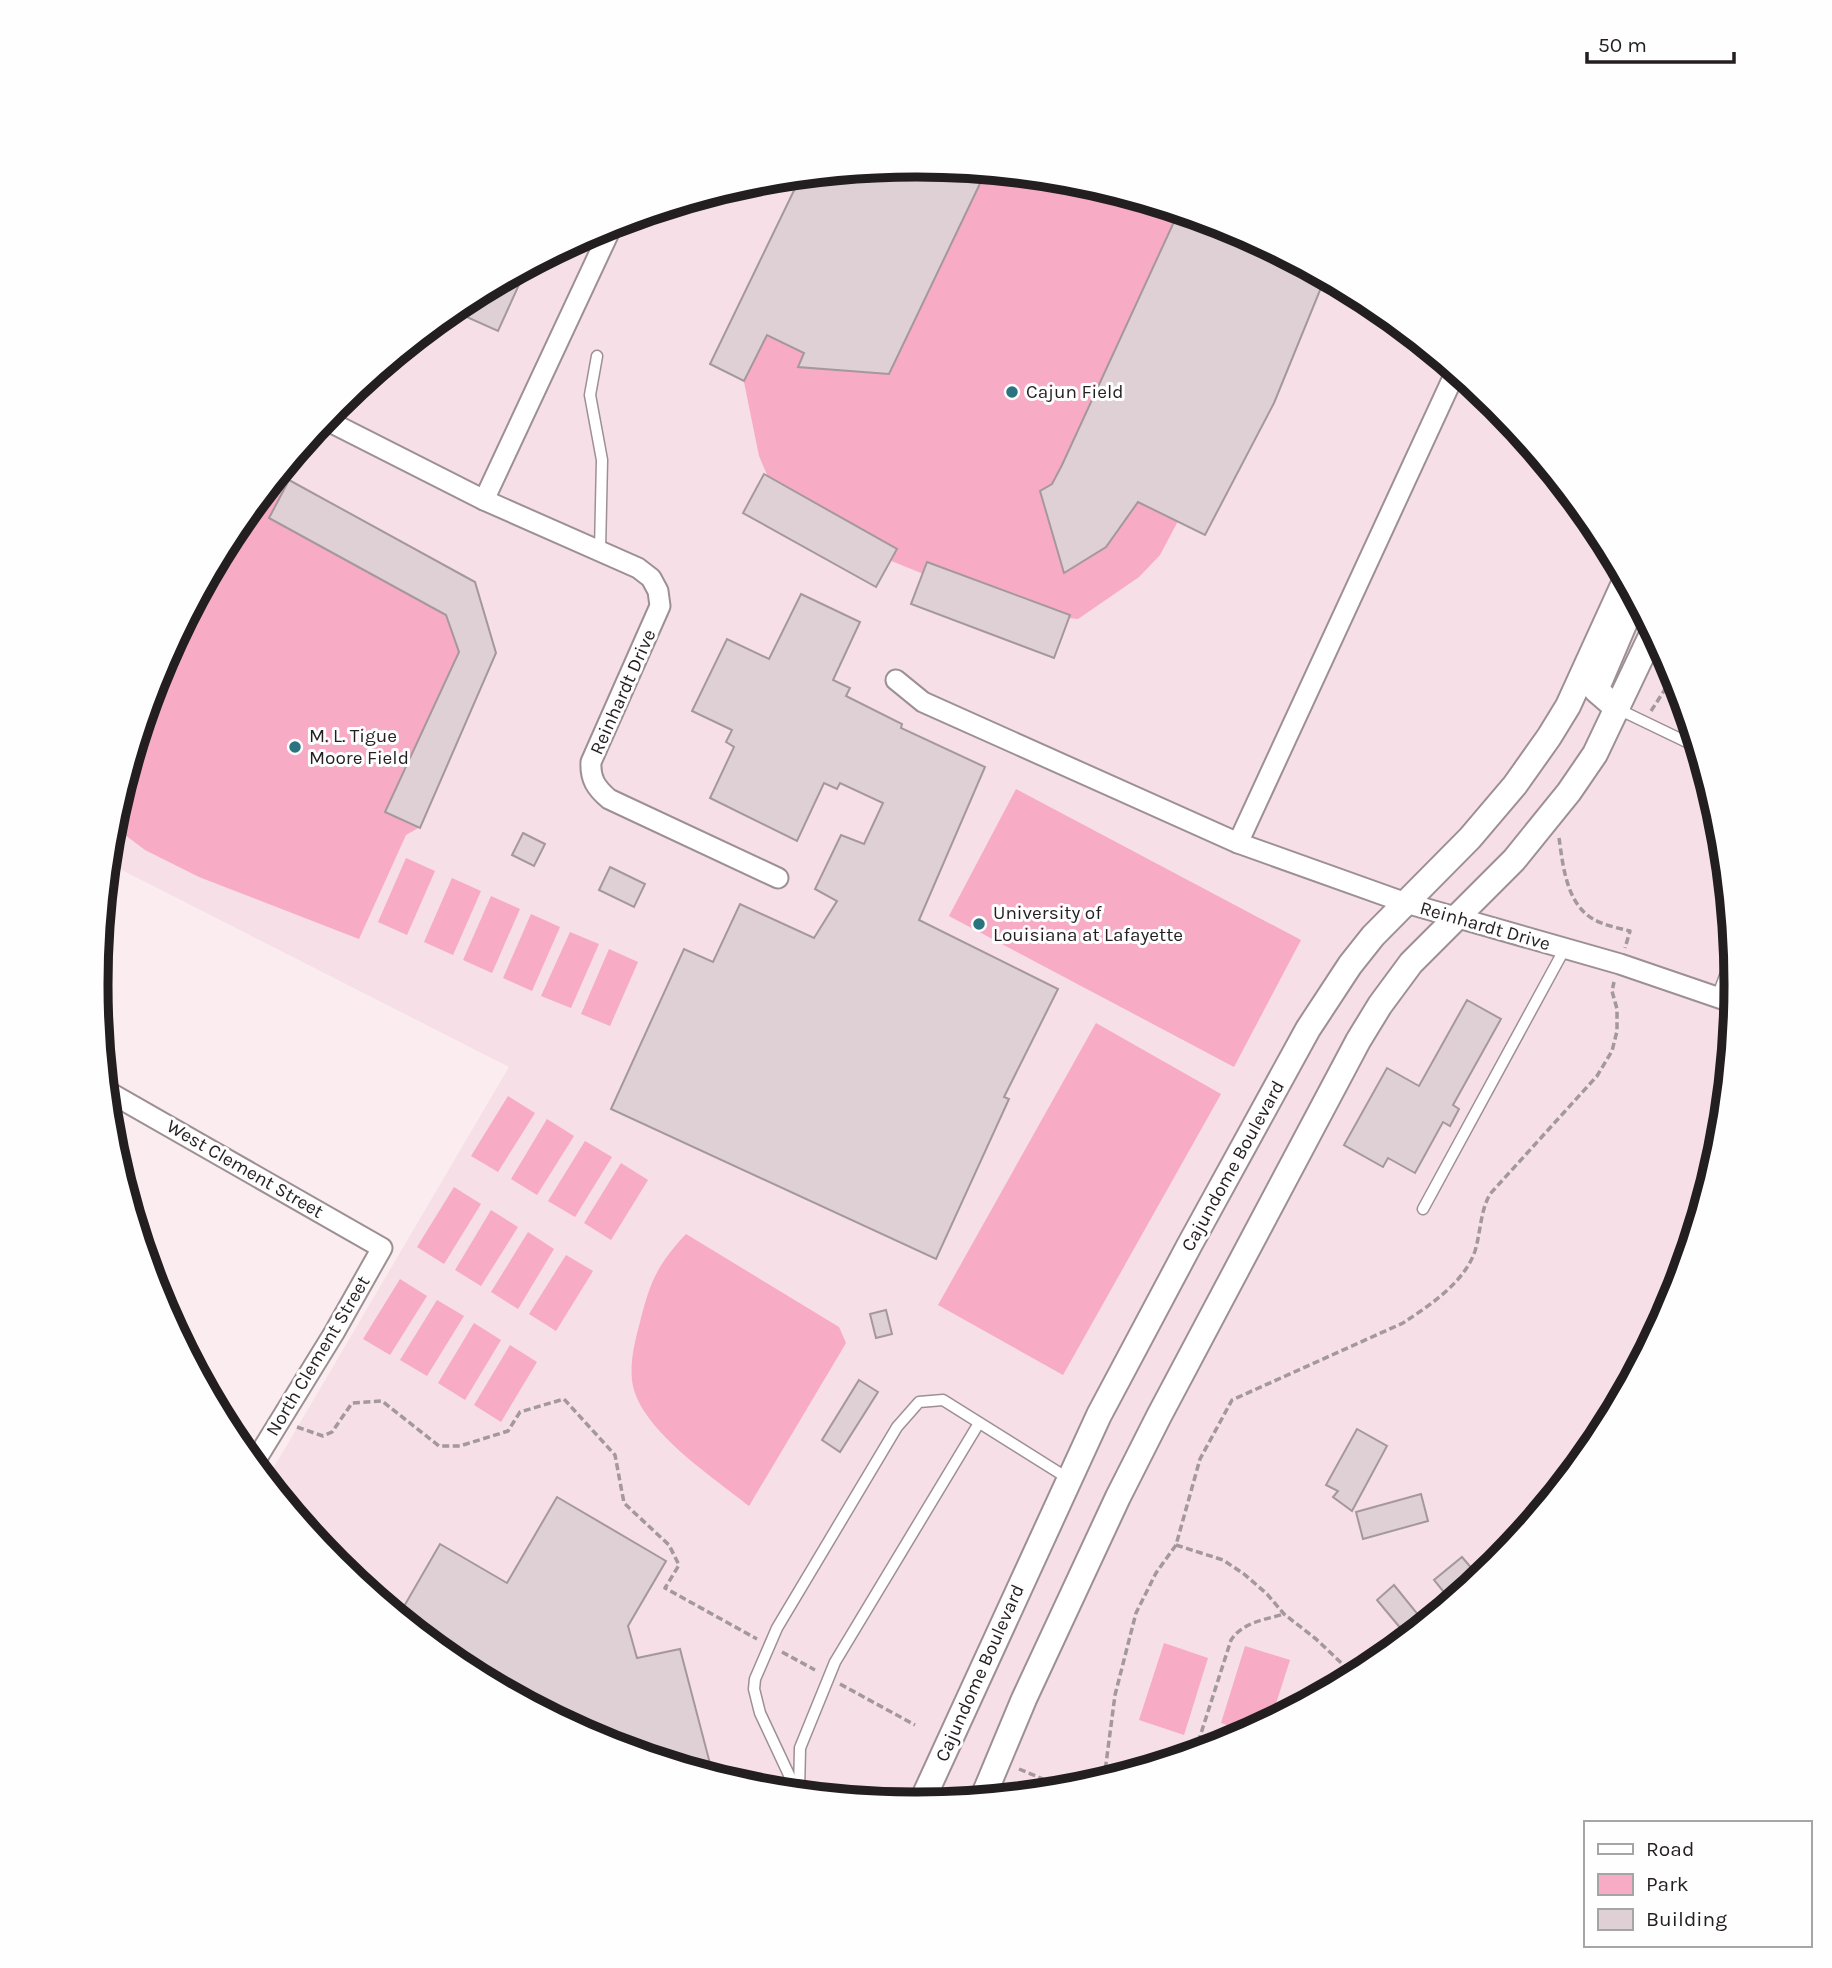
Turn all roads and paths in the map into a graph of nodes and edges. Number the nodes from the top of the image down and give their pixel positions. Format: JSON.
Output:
{"nodes":[{"id":1,"x":605,"y":239,"type":"edge"},
{"id":2,"x":597,"y":356,"type":"dead end"},
{"id":3,"x":1452,"y":381,"type":"edge"},
{"id":4,"x":335,"y":424,"type":"edge"},
{"id":5,"x":484,"y":500,"type":"junction"},
{"id":6,"x":600,"y":550,"type":"junction"},
{"id":7,"x":1621,"y":591,"type":"edge"},
{"id":8,"x":1631,"y":609,"type":"edge"},
{"id":9,"x":1648,"y":644,"type":"edge"},
{"id":10,"x":896,"y":680,"type":"dead end"},
{"id":11,"x":1618,"y":709,"type":"junction"},
{"id":12,"x":1686,"y":742,"type":"edge"},
{"id":13,"x":1238,"y":843,"type":"junction"},
{"id":14,"x":778,"y":878,"type":"dead end"},
{"id":15,"x":1406,"y":903,"type":"junction"},
{"id":16,"x":1456,"y":917,"type":"junction"},
{"id":17,"x":1564,"y":950,"type":"junction"},
{"id":18,"x":1723,"y":999,"type":"edge"},
{"id":19,"x":116,"y":1096,"type":"edge"},
{"id":20,"x":1423,"y":1209,"type":"dead end"},
{"id":21,"x":382,"y":1248,"type":"joint"},
{"id":22,"x":280,"y":1421,"type":"junction"},
{"id":23,"x":979,"y":1423,"type":"junction"},
{"id":24,"x":260,"y":1454,"type":"edge"},
{"id":25,"x":1069,"y":1480,"type":"junction"},
{"id":26,"x":1176,"y":1545,"type":"dead end"},
{"id":27,"x":1284,"y":1614,"type":"junction"},
{"id":28,"x":770,"y":1646,"type":"junction"},
{"id":29,"x":1346,"y":1667,"type":"edge"},
{"id":30,"x":829,"y":1678,"type":"junction"},
{"id":31,"x":915,"y":1725,"type":"dead end"},
{"id":32,"x":1199,"y":1740,"type":"edge"},
{"id":33,"x":1010,"y":1766,"type":"dead end"},
{"id":34,"x":1046,"y":1781,"type":"edge"},
{"id":35,"x":793,"y":1782,"type":"edge"},
{"id":36,"x":798,"y":1783,"type":"edge"},
{"id":37,"x":987,"y":1788,"type":"edge"},
{"id":38,"x":926,"y":1792,"type":"edge"}],
"edges":[{"from":1,"to":5,"type":"street"},
{"from":2,"to":6,"type":"lane"},
{"from":3,"to":13,"type":"street"},
{"from":4,"to":5,"type":"street","name":"Reinhardt Drive"},
{"from":5,"to":6,"type":"street","name":"Reinhardt Drive"},
{"from":6,"to":14,"type":"street","name":"Reinhardt Drive"},
{"from":7,"to":15,"type":"street","name":"Cajundome Boulevard"},
{"from":8,"to":11,"type":"street"},
{"from":9,"to":11,"type":"street"},
{"from":10,"to":13,"type":"street","name":"Reinhardt Drive"},
{"from":11,"to":12,"type":"lane"},
{"from":11,"to":16,"type":"street"},
{"from":13,"to":15,"type":"street","name":"Reinhardt Drive"},
{"from":15,"to":16,"type":"street","name":"Reinhardt Drive"},
{"from":15,"to":25,"type":"street","name":"Cajundome Boulevard"},
{"from":16,"to":17,"type":"street","name":"Reinhardt Drive"},
{"from":16,"to":37,"type":"street"},
{"from":17,"to":18,"type":"street","name":"Reinhardt Drive"},
{"from":17,"to":20,"type":"lane"},
{"from":19,"to":21,"type":"street","name":"West Clement Street"},
{"from":21,"to":22,"type":"street","name":"North Clement Street"},
{"from":22,"to":24,"type":"street","name":"North Clement Street"},
{"from":22,"to":28,"type":"path"},
{"from":23,"to":25,"type":"lane"},
{"from":23,"to":28,"type":"lane"},
{"from":23,"to":30,"type":"lane"},
{"from":25,"to":38,"type":"street","name":"Cajundome Boulevard"},
{"from":26,"to":27,"type":"path"},
{"from":27,"to":29,"type":"path"},
{"from":27,"to":32,"type":"path"},
{"from":28,"to":30,"type":"path"},
{"from":28,"to":35,"type":"lane"},
{"from":30,"to":31,"type":"path"},
{"from":30,"to":36,"type":"lane"},
{"from":33,"to":34,"type":"path"}]}
